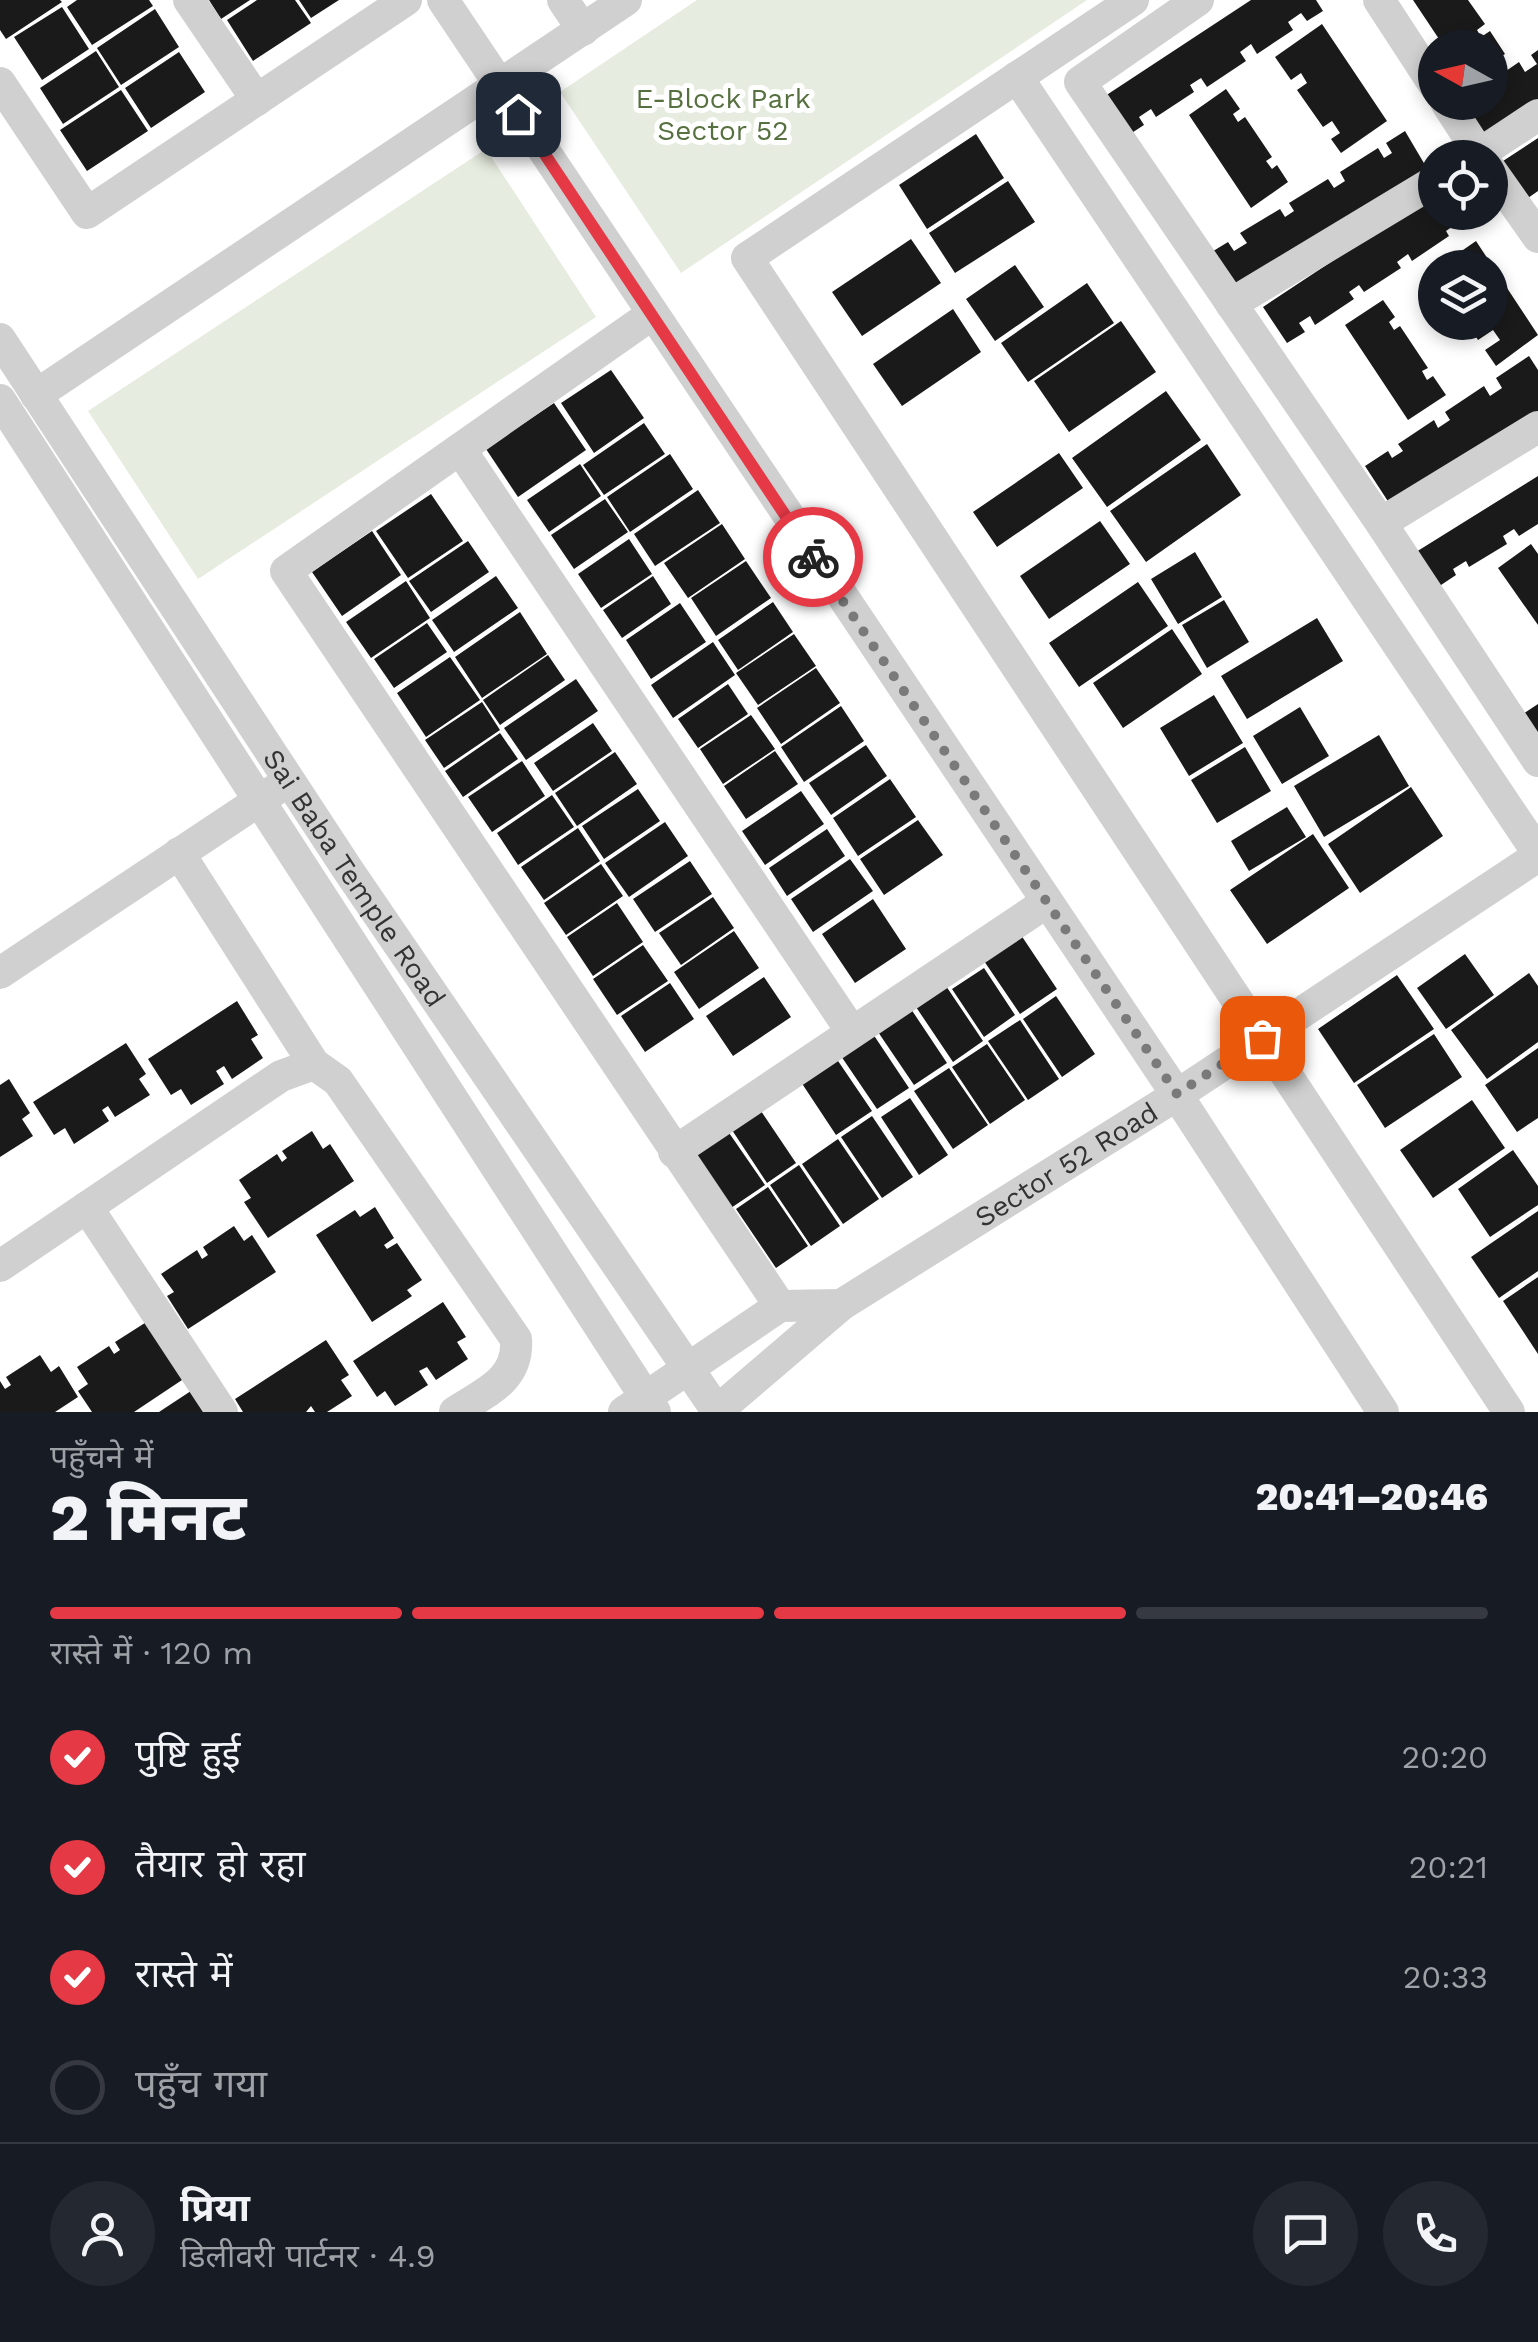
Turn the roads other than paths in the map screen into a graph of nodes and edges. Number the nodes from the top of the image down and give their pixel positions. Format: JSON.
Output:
{"nodes":[{"id":1,"x":188,"y":0,"type":"edge"},
{"id":2,"x":406,"y":0,"type":"edge"},
{"id":3,"x":443,"y":0,"type":"edge"},
{"id":4,"x":563,"y":0,"type":"edge"},
{"id":5,"x":626,"y":0,"type":"edge"},
{"id":6,"x":1133,"y":0,"type":"edge"},
{"id":7,"x":1198,"y":0,"type":"edge"},
{"id":8,"x":1379,"y":0,"type":"edge"},
{"id":9,"x":583,"y":30,"type":"junction"},
{"id":10,"x":1418,"y":60,"type":"edge"},
{"id":11,"x":1017,"y":77,"type":"junction"},
{"id":12,"x":0,"y":83,"type":"edge"},
{"id":13,"x":499,"y":86,"type":"junction"},
{"id":14,"x":257,"y":100,"type":"junction"},
{"id":15,"x":1538,"y":115,"type":"edge"},
{"id":16,"x":1506,"y":140,"type":"edge"},
{"id":17,"x":1418,"y":191,"type":"edge"},
{"id":18,"x":1508,"y":196,"type":"edge"},
{"id":19,"x":1538,"y":237,"type":"edge"},
{"id":20,"x":1230,"y":304,"type":"junction"},
{"id":21,"x":652,"y":315,"type":"junction"},
{"id":22,"x":0,"y":339,"type":"edge"},
{"id":23,"x":36,"y":394,"type":"junction"},
{"id":24,"x":0,"y":400,"type":"edge"},
{"id":25,"x":1538,"y":427,"type":"edge"},
{"id":26,"x":460,"y":449,"type":"junction"},
{"id":27,"x":1382,"y":522,"type":"junction"},
{"id":28,"x":1538,"y":761,"type":"edge"},
{"id":29,"x":289,"y":780,"type":"junction"},
{"id":30,"x":259,"y":800,"type":"junction"},
{"id":31,"x":179,"y":853,"type":"junction"},
{"id":32,"x":1538,"y":855,"type":"edge"},
{"id":33,"x":1047,"y":902,"type":"junction"},
{"id":34,"x":0,"y":973,"type":"edge"},
{"id":35,"x":852,"y":1032,"type":"junction"},
{"id":36,"x":1262,"y":1038,"type":"junction"},
{"id":37,"x":314,"y":1064,"type":"junction"},
{"id":38,"x":1177,"y":1094,"type":"junction"},
{"id":39,"x":674,"y":1152,"type":"junction"},
{"id":40,"x":88,"y":1207,"type":"junction"},
{"id":41,"x":0,"y":1266,"type":"edge"},
{"id":42,"x":780,"y":1306,"type":"junction"},
{"id":43,"x":841,"y":1306,"type":"junction"},
{"id":44,"x":686,"y":1368,"type":"junction"},
{"id":45,"x":642,"y":1407,"type":"edge"},
{"id":46,"x":717,"y":1411,"type":"edge"},
{"id":47,"x":222,"y":1412,"type":"edge"},
{"id":48,"x":455,"y":1412,"type":"edge"},
{"id":49,"x":1383,"y":1412,"type":"edge"},
{"id":50,"x":1510,"y":1412,"type":"edge"}],
"edges":[{"from":1,"to":14,"type":"street"},
{"from":2,"to":14,"type":"street"},
{"from":3,"to":13,"type":"street"},
{"from":4,"to":9,"type":"street"},
{"from":5,"to":9,"type":"street"},
{"from":6,"to":11,"type":"street"},
{"from":7,"to":20,"type":"street"},
{"from":8,"to":10,"type":"street"},
{"from":9,"to":13,"type":"street"},
{"from":11,"to":32,"type":"street"},
{"from":11,"to":36,"type":"street"},
{"from":12,"to":14,"type":"street"},
{"from":13,"to":21,"type":"street"},
{"from":13,"to":23,"type":"street"},
{"from":15,"to":16,"type":"street"},
{"from":17,"to":20,"type":"street"},
{"from":18,"to":19,"type":"street"},
{"from":20,"to":27,"type":"street"},
{"from":21,"to":26,"type":"street"},
{"from":21,"to":33,"type":"street"},
{"from":22,"to":23,"type":"street","name":"Sai Baba Temple Road"},
{"from":23,"to":29,"type":"street","name":"Sai Baba Temple Road"},
{"from":24,"to":30,"type":"street","name":"Sai Baba Temple Road"},
{"from":25,"to":27,"type":"street"},
{"from":26,"to":35,"type":"street"},
{"from":26,"to":39,"type":"street"},
{"from":27,"to":28,"type":"street"},
{"from":29,"to":30,"type":"street"},
{"from":29,"to":44,"type":"street","name":"Sai Baba Temple Road"},
{"from":30,"to":31,"type":"street"},
{"from":30,"to":45,"type":"street","name":"Sai Baba Temple Road"},
{"from":31,"to":34,"type":"street"},
{"from":31,"to":37,"type":"street"},
{"from":32,"to":36,"type":"street","name":"Sector 52 Road"},
{"from":33,"to":35,"type":"street"},
{"from":33,"to":38,"type":"street"},
{"from":35,"to":39,"type":"street"},
{"from":36,"to":38,"type":"street","name":"Sector 52 Road"},
{"from":36,"to":50,"type":"street"},
{"from":37,"to":40,"type":"street"},
{"from":37,"to":48,"type":"street"},
{"from":38,"to":43,"type":"street","name":"Sector 52 Road"},
{"from":38,"to":49,"type":"street"},
{"from":39,"to":42,"type":"street"},
{"from":40,"to":41,"type":"street"},
{"from":40,"to":47,"type":"street"},
{"from":42,"to":43,"type":"street"},
{"from":42,"to":44,"type":"street"},
{"from":43,"to":46,"type":"street","name":"Sector 52 Road"},
{"from":44,"to":45,"type":"street"},
{"from":44,"to":46,"type":"street","name":"Sai Baba Temple Road"}]}
